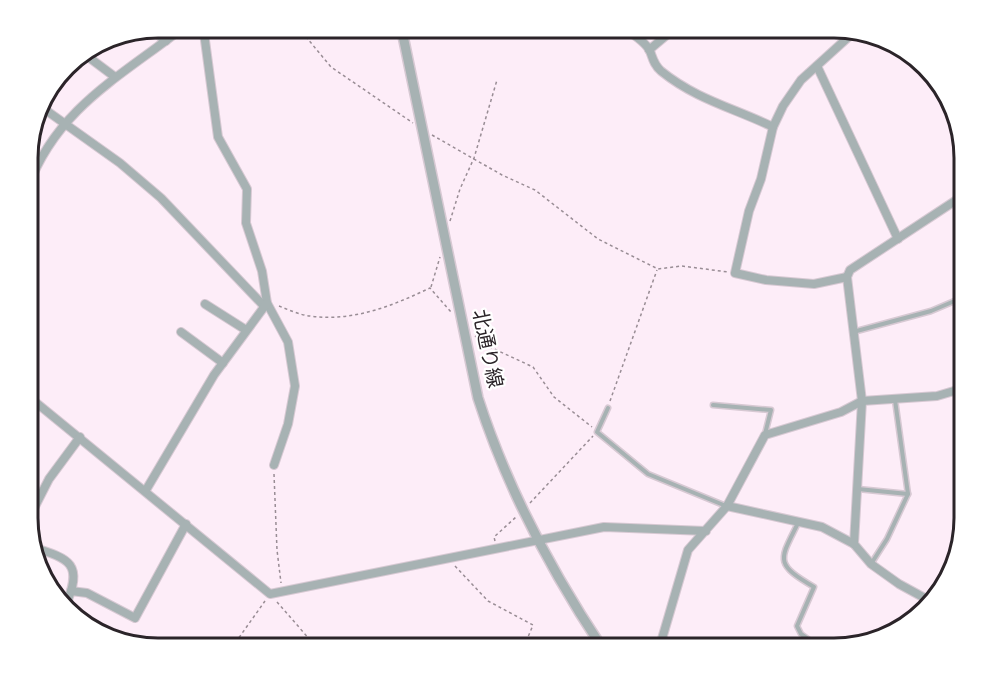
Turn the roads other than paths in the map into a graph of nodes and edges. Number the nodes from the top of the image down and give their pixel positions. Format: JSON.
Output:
{"nodes":[{"id":1,"x":162,"y":38,"type":"edge"},
{"id":2,"x":170,"y":38,"type":"edge"},
{"id":3,"x":205,"y":38,"type":"edge"},
{"id":4,"x":403,"y":38,"type":"edge"},
{"id":5,"x":638,"y":38,"type":"edge"},
{"id":6,"x":663,"y":38,"type":"edge"},
{"id":7,"x":847,"y":39,"type":"edge"},
{"id":8,"x":166,"y":41,"type":"junction"},
{"id":9,"x":649,"y":50,"type":"junction"},
{"id":10,"x":91,"y":59,"type":"edge"},
{"id":11,"x":817,"y":66,"type":"junction"},
{"id":12,"x":115,"y":76,"type":"junction"},
{"id":13,"x":47,"y":112,"type":"edge"},
{"id":14,"x":63,"y":125,"type":"junction"},
{"id":15,"x":773,"y":127,"type":"junction"},
{"id":16,"x":38,"y":165,"type":"edge"},
{"id":17,"x":953,"y":202,"type":"edge"},
{"id":18,"x":898,"y":239,"type":"junction"},
{"id":19,"x":847,"y":277,"type":"junction"},
{"id":20,"x":953,"y":302,"type":"edge"},
{"id":21,"x":205,"y":304,"type":"dead end"},
{"id":22,"x":265,"y":304,"type":"junction"},
{"id":23,"x":246,"y":330,"type":"junction"},
{"id":24,"x":181,"y":332,"type":"dead end"},
{"id":25,"x":852,"y":333,"type":"junction"},
{"id":26,"x":223,"y":363,"type":"junction"},
{"id":27,"x":953,"y":391,"type":"edge"},
{"id":28,"x":895,"y":399,"type":"junction"},
{"id":29,"x":862,"y":401,"type":"junction"},
{"id":30,"x":38,"y":404,"type":"edge"},
{"id":31,"x":713,"y":405,"type":"dead end"},
{"id":32,"x":608,"y":408,"type":"road end"},
{"id":33,"x":765,"y":435,"type":"junction"},
{"id":34,"x":80,"y":437,"type":"junction"},
{"id":35,"x":274,"y":465,"type":"road end"},
{"id":36,"x":857,"y":489,"type":"junction"},
{"id":37,"x":146,"y":490,"type":"junction"},
{"id":38,"x":908,"y":494,"type":"junction"},
{"id":39,"x":38,"y":503,"type":"edge"},
{"id":40,"x":727,"y":506,"type":"junction"},
{"id":41,"x":799,"y":521,"type":"junction"},
{"id":42,"x":186,"y":524,"type":"junction"},
{"id":43,"x":706,"y":531,"type":"junction"},
{"id":44,"x":537,"y":540,"type":"junction"},
{"id":45,"x":854,"y":544,"type":"junction"},
{"id":46,"x":42,"y":550,"type":"edge"},
{"id":47,"x":871,"y":564,"type":"junction"},
{"id":48,"x":71,"y":591,"type":"junction"},
{"id":49,"x":923,"y":597,"type":"edge"},
{"id":50,"x":68,"y":599,"type":"edge"},
{"id":51,"x":596,"y":638,"type":"edge"},
{"id":52,"x":662,"y":638,"type":"edge"},
{"id":53,"x":807,"y":638,"type":"edge"}],
"edges":[{"from":1,"to":8,"type":"street"},
{"from":2,"to":8,"type":"street"},
{"from":3,"to":22,"type":"street"},
{"from":4,"to":44,"type":"street","name":"北通り線"},
{"from":5,"to":9,"type":"street"},
{"from":6,"to":9,"type":"street"},
{"from":7,"to":11,"type":"street"},
{"from":8,"to":12,"type":"street"},
{"from":9,"to":15,"type":"street"},
{"from":10,"to":12,"type":"street"},
{"from":11,"to":15,"type":"street"},
{"from":11,"to":18,"type":"street"},
{"from":12,"to":14,"type":"street"},
{"from":13,"to":14,"type":"street"},
{"from":14,"to":16,"type":"street"},
{"from":14,"to":22,"type":"street"},
{"from":15,"to":19,"type":"street"},
{"from":17,"to":18,"type":"street"},
{"from":18,"to":19,"type":"street"},
{"from":19,"to":25,"type":"street"},
{"from":20,"to":25,"type":"lane"},
{"from":21,"to":23,"type":"street"},
{"from":22,"to":23,"type":"street"},
{"from":22,"to":35,"type":"street"},
{"from":23,"to":26,"type":"street"},
{"from":24,"to":26,"type":"street"},
{"from":25,"to":29,"type":"street"},
{"from":26,"to":37,"type":"street"},
{"from":27,"to":28,"type":"street"},
{"from":28,"to":29,"type":"street"},
{"from":28,"to":38,"type":"lane"},
{"from":29,"to":33,"type":"street"},
{"from":29,"to":36,"type":"street"},
{"from":30,"to":34,"type":"street"},
{"from":31,"to":33,"type":"lane"},
{"from":32,"to":40,"type":"lane"},
{"from":33,"to":40,"type":"street"},
{"from":34,"to":37,"type":"street"},
{"from":34,"to":39,"type":"street"},
{"from":36,"to":38,"type":"lane"},
{"from":36,"to":45,"type":"street"},
{"from":37,"to":42,"type":"street"},
{"from":38,"to":47,"type":"lane"},
{"from":40,"to":41,"type":"street"},
{"from":40,"to":43,"type":"street"},
{"from":41,"to":45,"type":"street"},
{"from":41,"to":53,"type":"lane"},
{"from":42,"to":44,"type":"street"},
{"from":42,"to":48,"type":"street"},
{"from":43,"to":44,"type":"street"},
{"from":43,"to":52,"type":"street"},
{"from":44,"to":51,"type":"street","name":"北通り線"},
{"from":45,"to":47,"type":"street"},
{"from":46,"to":48,"type":"street"},
{"from":47,"to":49,"type":"street"},
{"from":48,"to":50,"type":"street"}]}
